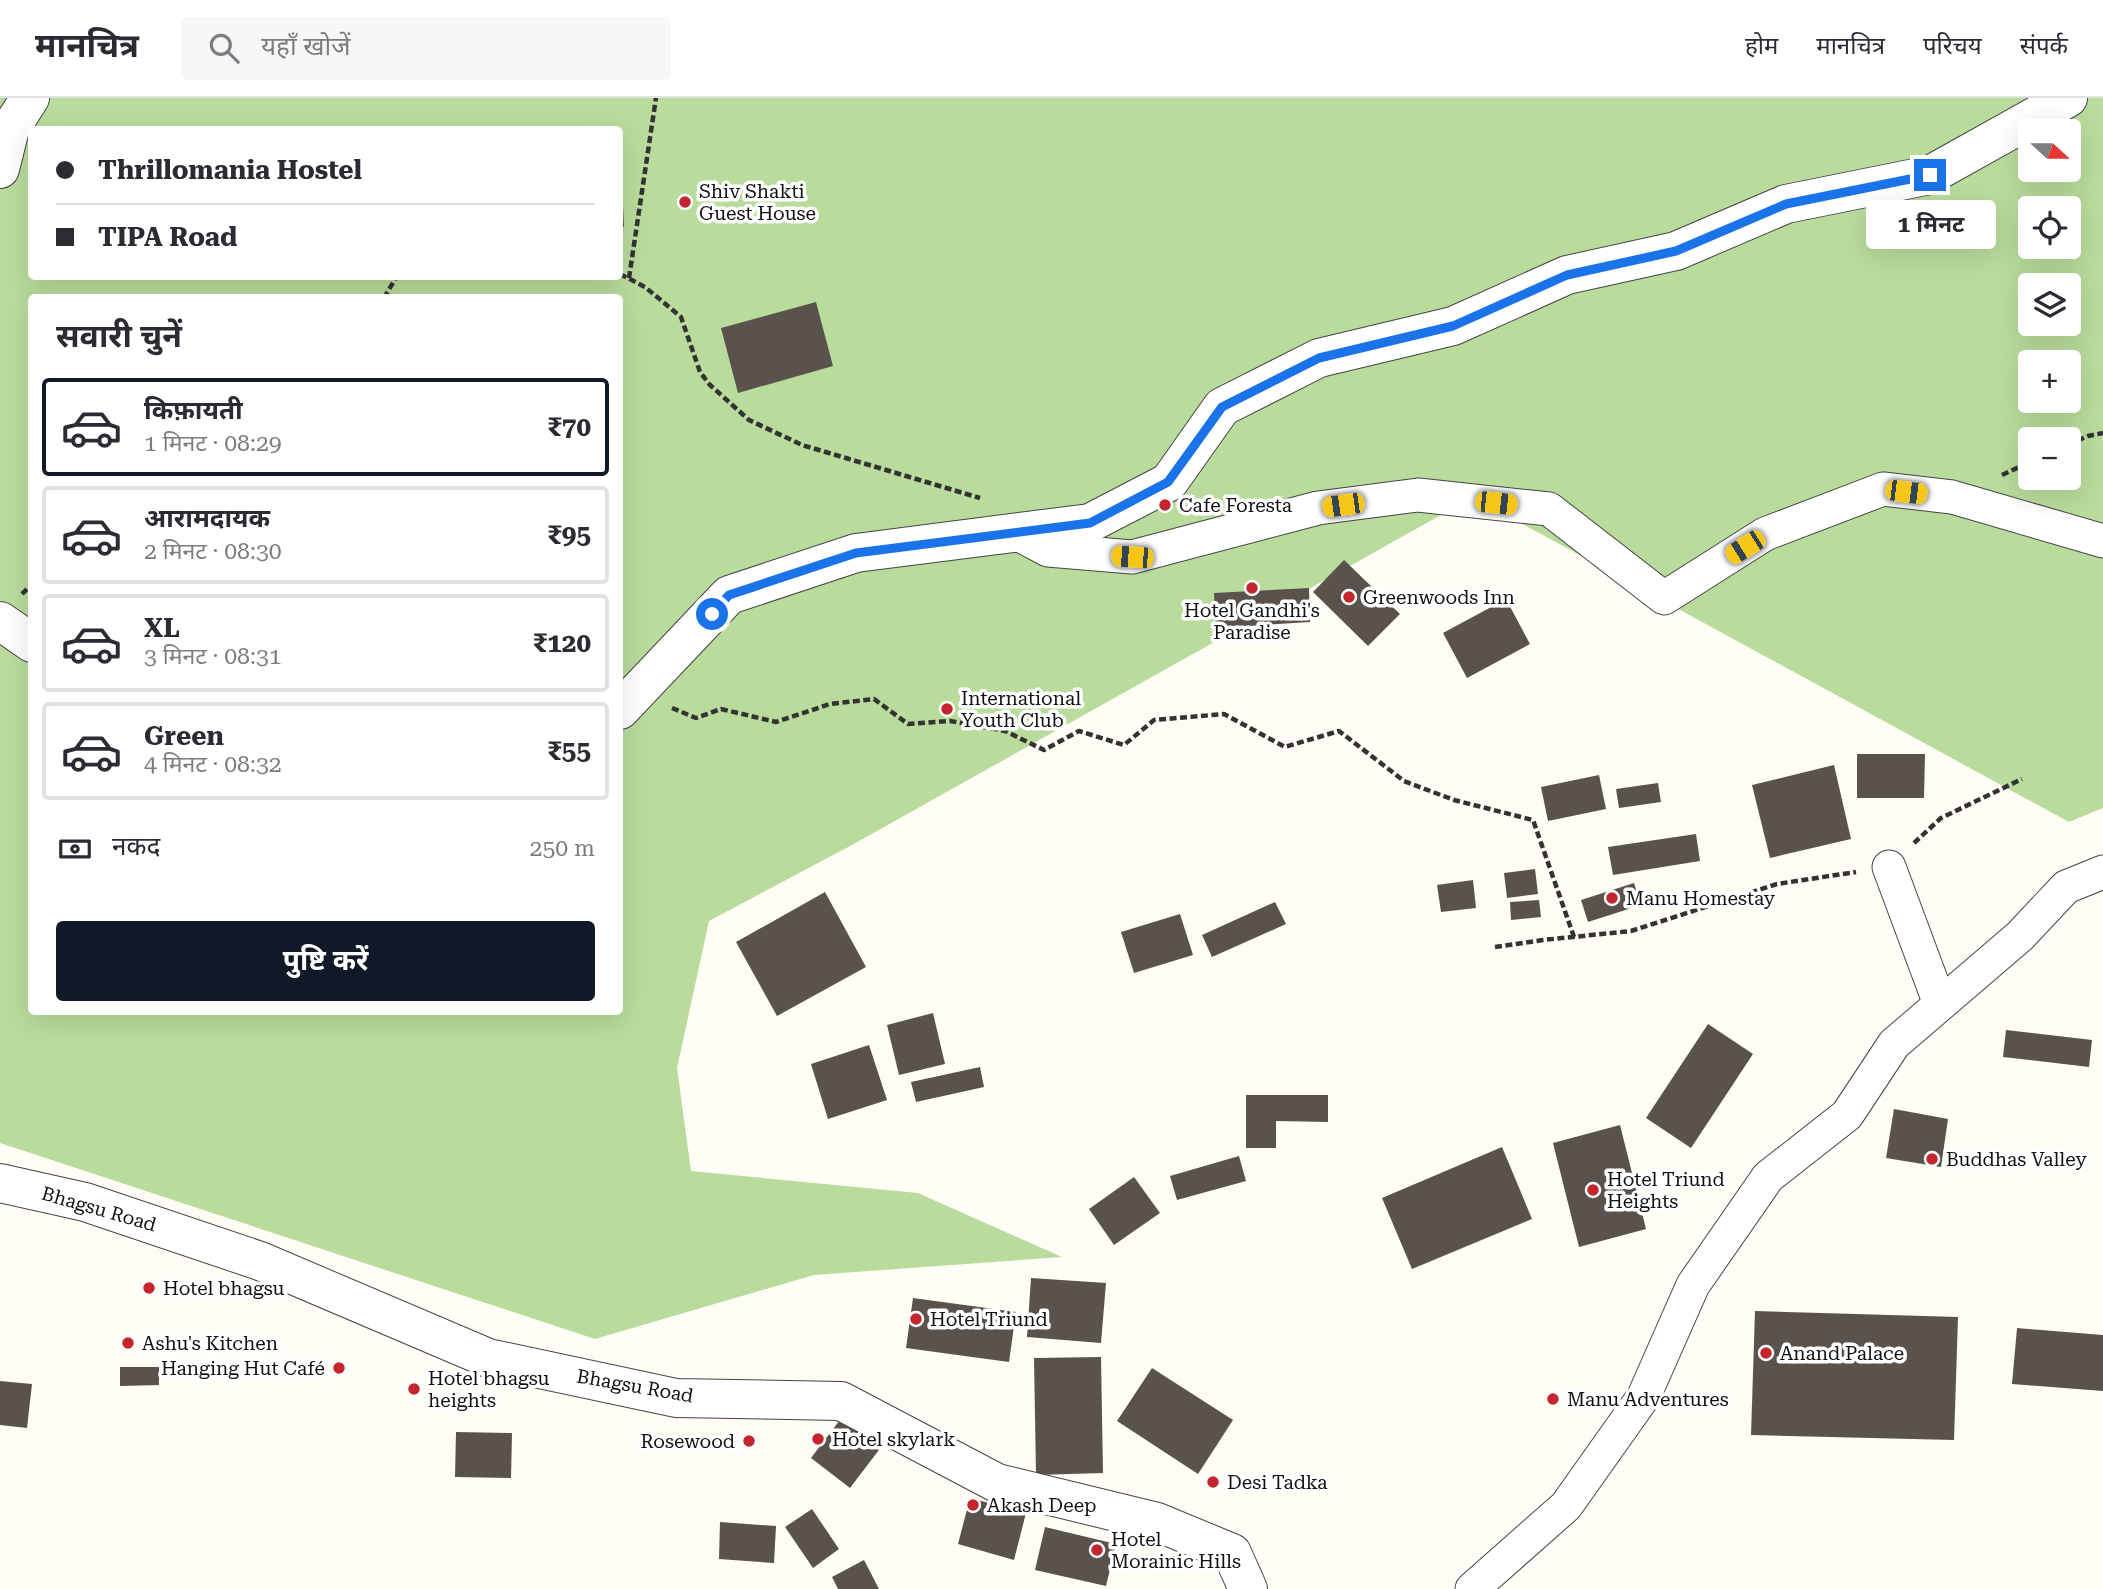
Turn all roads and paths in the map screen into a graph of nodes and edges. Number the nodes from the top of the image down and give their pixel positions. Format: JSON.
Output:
{"nodes":[{"id":1,"x":30,"y":98,"type":"edge"},
{"id":2,"x":656,"y":98,"type":"edge"},
{"id":3,"x":2068,"y":98,"type":"edge"},
{"id":4,"x":0,"y":169,"type":"edge"},
{"id":5,"x":623,"y":275,"type":"edge"},
{"id":6,"x":629,"y":278,"type":"junction"},
{"id":7,"x":2103,"y":433,"type":"edge"},
{"id":8,"x":2081,"y":439,"type":"edge"},
{"id":9,"x":991,"y":500,"type":"dead end"},
{"id":10,"x":1016,"y":533,"type":"junction"},
{"id":11,"x":2103,"y":541,"type":"edge"},
{"id":12,"x":0,"y":621,"type":"edge"},
{"id":13,"x":28,"y":640,"type":"edge"},
{"id":14,"x":630,"y":699,"type":"edge"},
{"id":15,"x":2022,"y":779,"type":"dead end"},
{"id":16,"x":1889,"y":867,"type":"junction"},
{"id":17,"x":2103,"y":872,"type":"edge"},
{"id":18,"x":1574,"y":937,"type":"junction"},
{"id":19,"x":1495,"y":947,"type":"dead end"},
{"id":20,"x":1940,"y":1004,"type":"junction"},
{"id":21,"x":0,"y":1183,"type":"edge"},
{"id":22,"x":44,"y":1193,"type":"junction"},
{"id":23,"x":0,"y":1196,"type":"edge"},
{"id":24,"x":1248,"y":1589,"type":"edge"},
{"id":25,"x":1472,"y":1589,"type":"edge"}],
"edges":[{"from":1,"to":4,"type":"street"},
{"from":2,"to":6,"type":"path"},
{"from":3,"to":10,"type":"street"},
{"from":5,"to":6,"type":"path"},
{"from":6,"to":9,"type":"path"},
{"from":7,"to":8,"type":"path"},
{"from":10,"to":11,"type":"street"},
{"from":10,"to":14,"type":"street"},
{"from":12,"to":13,"type":"street"},
{"from":14,"to":18,"type":"path"},
{"from":15,"to":16,"type":"path"},
{"from":16,"to":18,"type":"path"},
{"from":16,"to":20,"type":"street"},
{"from":17,"to":20,"type":"street"},
{"from":18,"to":19,"type":"path"},
{"from":20,"to":25,"type":"street"},
{"from":21,"to":22,"type":"street","name":"Bhagsu Road"},
{"from":22,"to":23,"type":"street"},
{"from":22,"to":24,"type":"street","name":"Bhagsu Road"}]}
